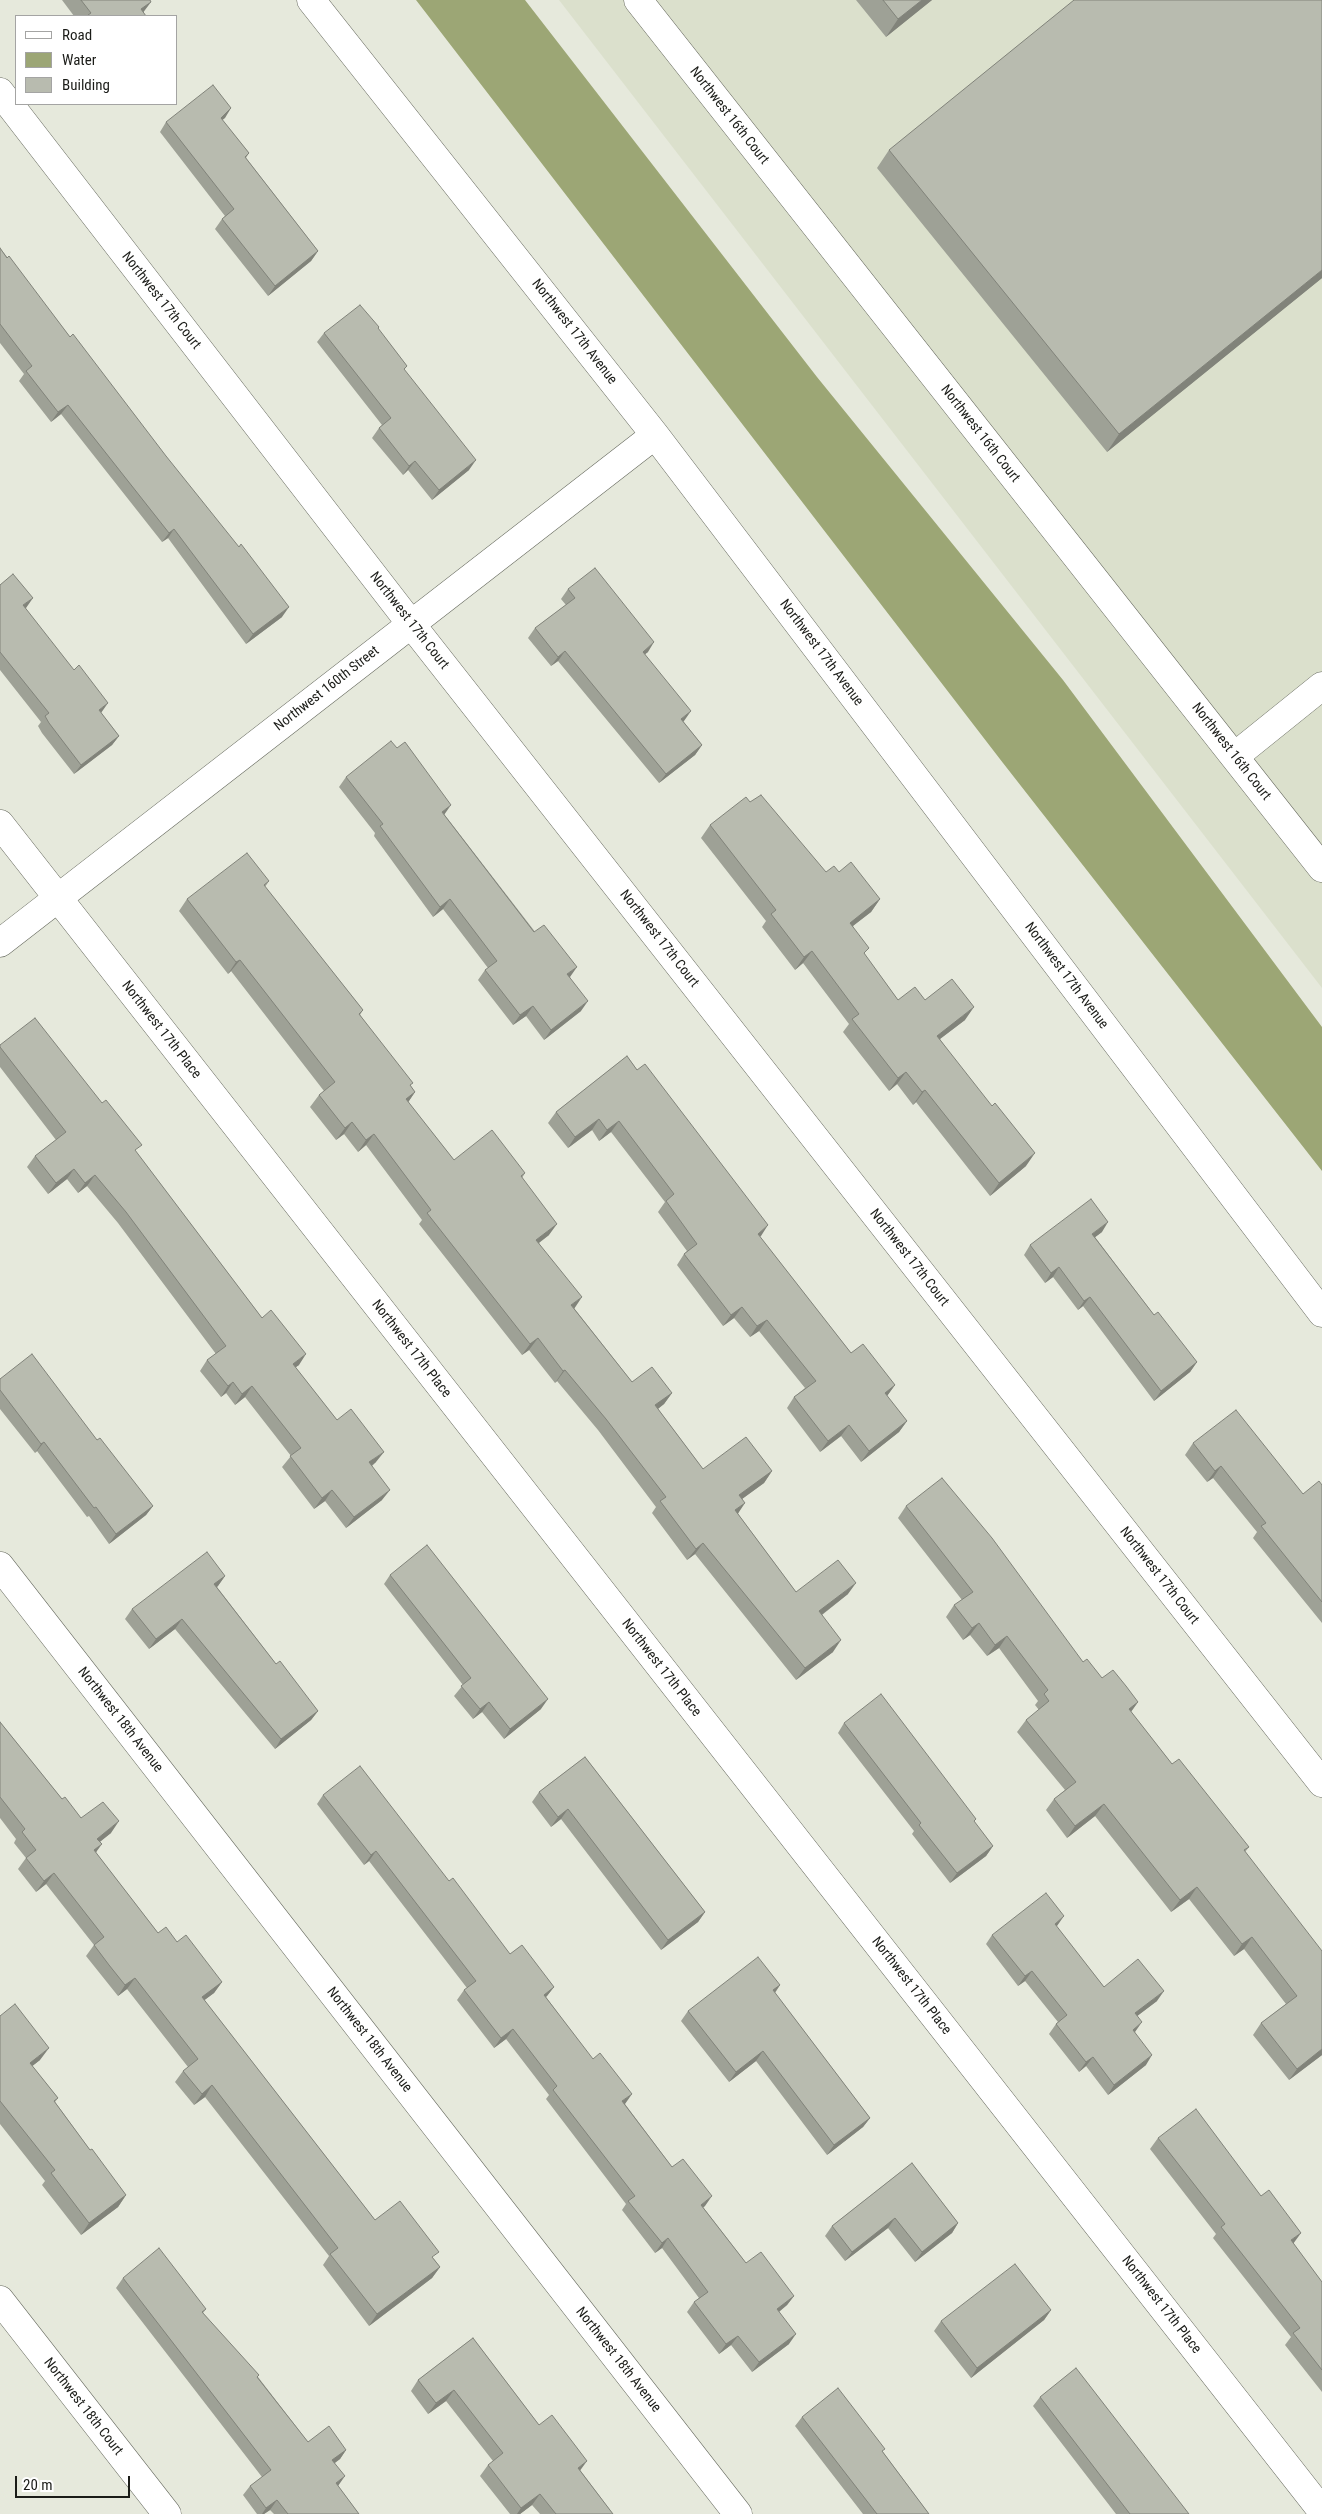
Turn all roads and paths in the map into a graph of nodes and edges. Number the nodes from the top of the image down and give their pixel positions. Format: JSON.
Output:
{"nodes":[{"id":1,"x":311,"y":0,"type":"edge"},
{"id":2,"x":638,"y":0,"type":"edge"},
{"id":3,"x":0,"y":92,"type":"edge"},
{"id":4,"x":655,"y":434,"type":"junction"},
{"id":5,"x":411,"y":624,"type":"junction"},
{"id":6,"x":1322,"y":686,"type":"edge"},
{"id":7,"x":1234,"y":756,"type":"junction"},
{"id":8,"x":0,"y":824,"type":"edge"},
{"id":9,"x":1322,"y":868,"type":"edge"},
{"id":10,"x":57,"y":898,"type":"junction"},
{"id":11,"x":0,"y":943,"type":"edge"},
{"id":12,"x":1322,"y":1313,"type":"edge"},
{"id":13,"x":0,"y":1566,"type":"edge"},
{"id":14,"x":1322,"y":1783,"type":"edge"},
{"id":15,"x":0,"y":2300,"type":"edge"},
{"id":16,"x":1322,"y":2511,"type":"edge"},
{"id":17,"x":167,"y":2514,"type":"edge"},
{"id":18,"x":738,"y":2514,"type":"edge"}],
"edges":[{"from":1,"to":4,"type":"street","name":"Northwest 17th Avenue"},
{"from":2,"to":7,"type":"street","name":"Northwest 16th Court"},
{"from":3,"to":5,"type":"street","name":"Northwest 17th Court"},
{"from":4,"to":5,"type":"street","name":"Northwest 160th Street"},
{"from":4,"to":12,"type":"street","name":"Northwest 17th Avenue"},
{"from":5,"to":10,"type":"street","name":"Northwest 160th Street"},
{"from":5,"to":14,"type":"street","name":"Northwest 17th Court"},
{"from":6,"to":7,"type":"street"},
{"from":7,"to":9,"type":"street","name":"Northwest 16th Court"},
{"from":8,"to":10,"type":"street","name":"Northwest 17th Place"},
{"from":10,"to":11,"type":"street","name":"Northwest 160th Street"},
{"from":10,"to":16,"type":"street","name":"Northwest 17th Place"},
{"from":13,"to":18,"type":"street","name":"Northwest 18th Avenue"},
{"from":15,"to":17,"type":"street","name":"Northwest 18th Court"}]}
